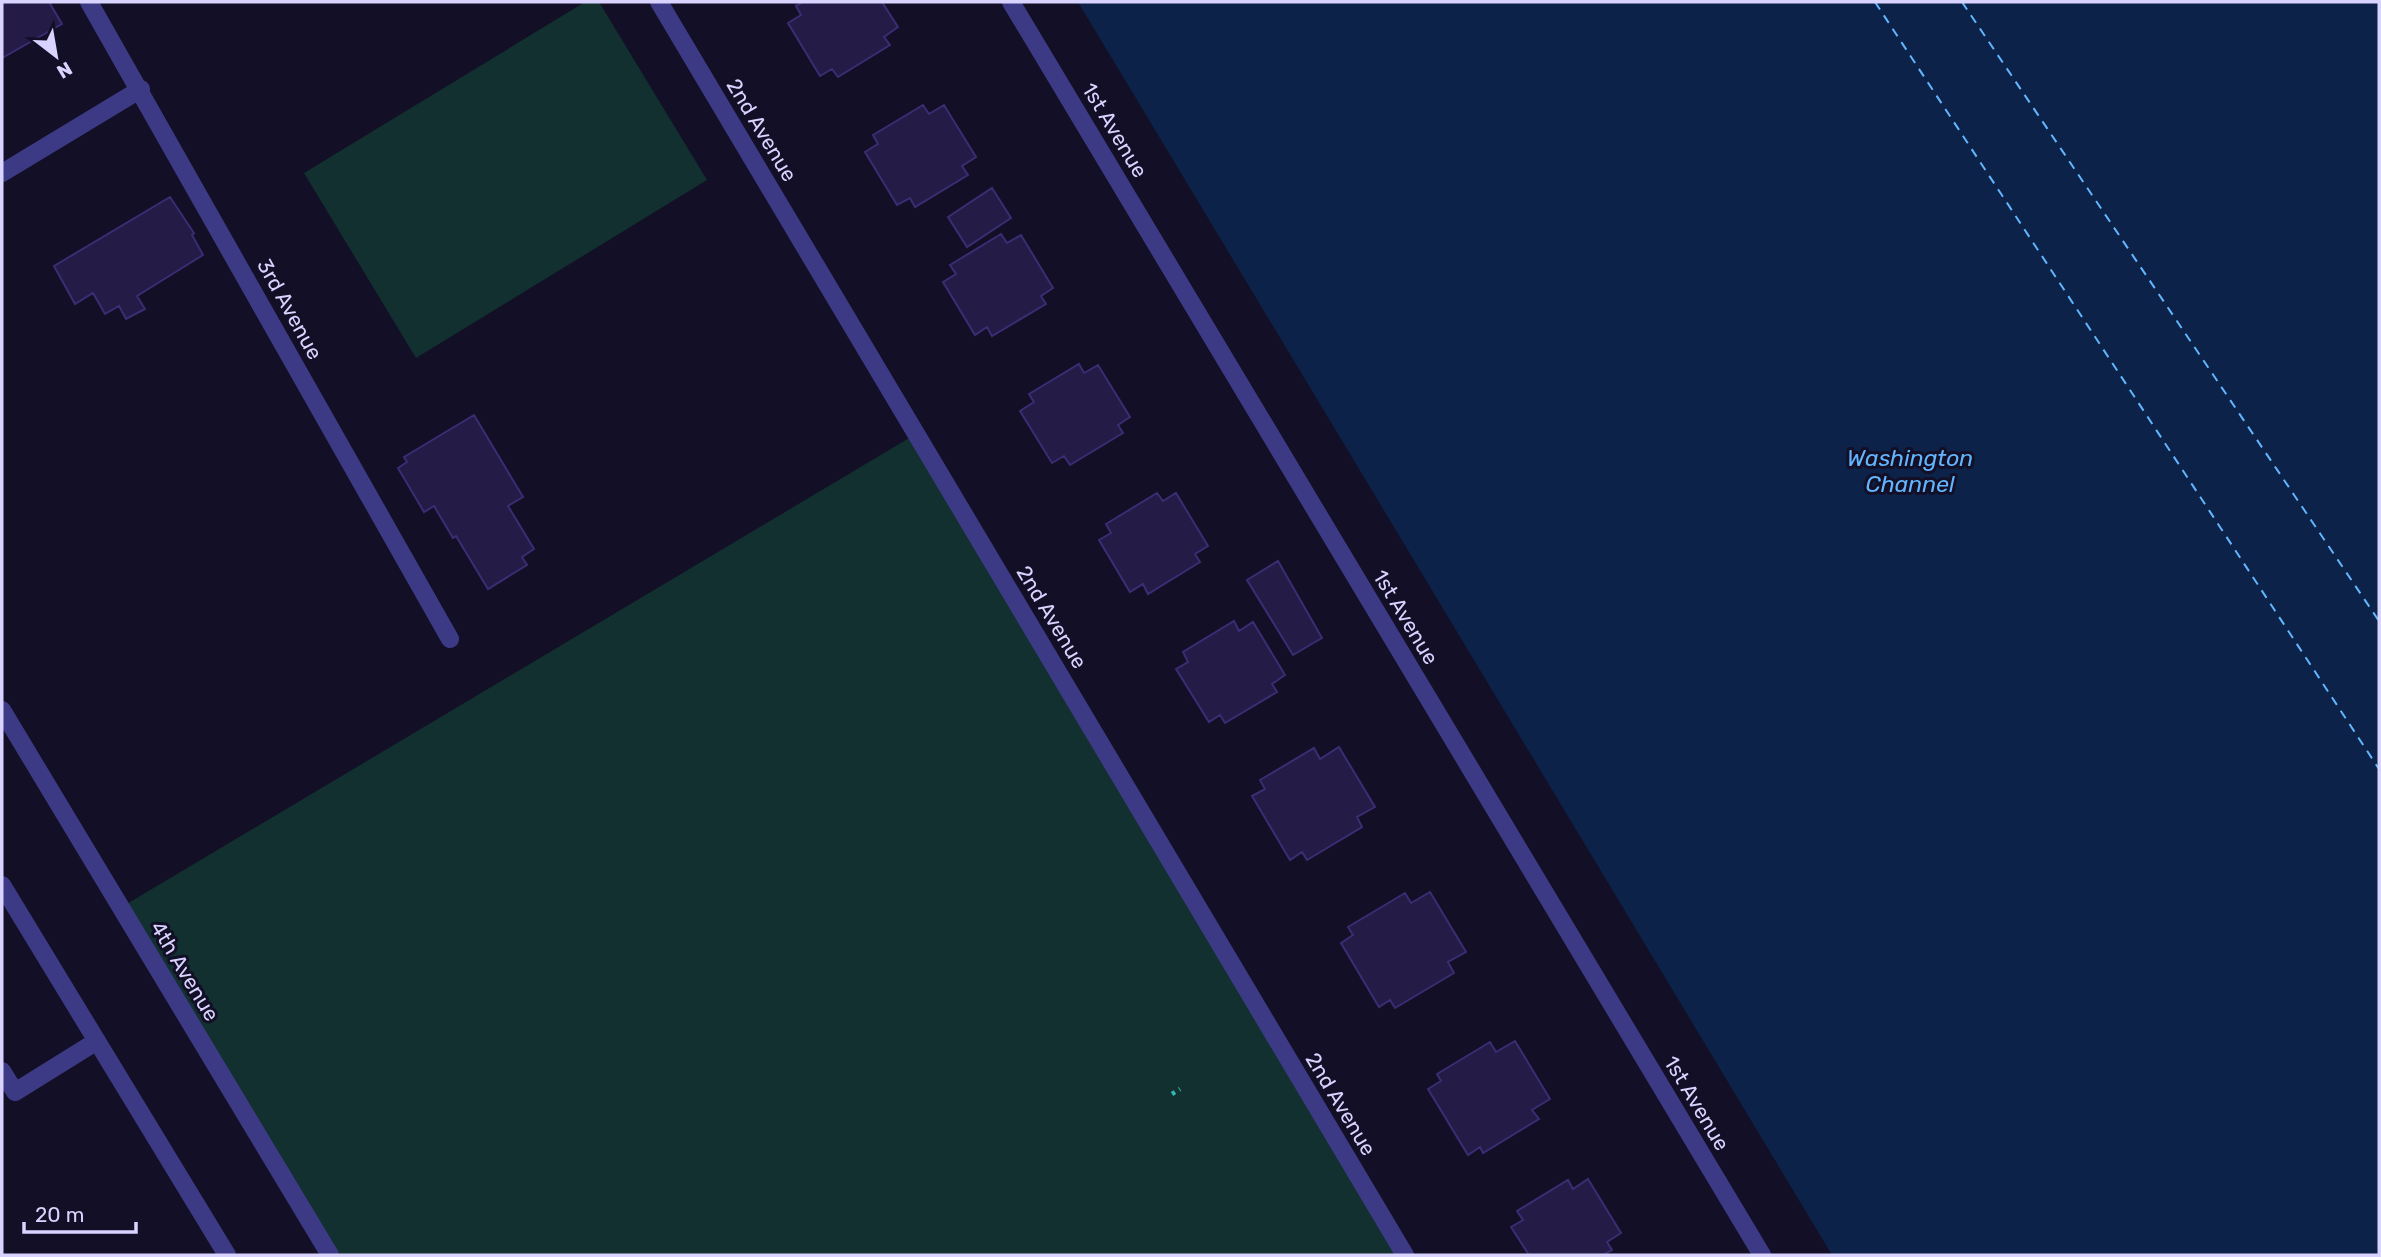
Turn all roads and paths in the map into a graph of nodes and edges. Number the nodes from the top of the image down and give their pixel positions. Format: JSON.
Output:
{"nodes":[{"id":1,"x":89,"y":2,"type":"edge"},
{"id":2,"x":659,"y":2,"type":"edge"},
{"id":3,"x":1011,"y":2,"type":"edge"},
{"id":4,"x":141,"y":89,"type":"junction"},
{"id":5,"x":2,"y":173,"type":"edge"},
{"id":6,"x":450,"y":639,"type":"dead end"},
{"id":7,"x":5,"y":721,"type":"edge"},
{"id":8,"x":2,"y":885,"type":"edge"},
{"id":9,"x":97,"y":1041,"type":"junction"},
{"id":10,"x":2,"y":1071,"type":"edge"},
{"id":11,"x":1180,"y":1089,"type":"dead end"},
{"id":12,"x":1172,"y":1094,"type":"dead end"},
{"id":13,"x":228,"y":1255,"type":"edge"},
{"id":14,"x":330,"y":1255,"type":"edge"},
{"id":15,"x":1405,"y":1255,"type":"edge"},
{"id":16,"x":1762,"y":1255,"type":"edge"}],
"edges":[{"from":1,"to":4,"type":"lane","name":"3rd Avenue"},
{"from":2,"to":15,"type":"lane","name":"2nd Avenue"},
{"from":3,"to":16,"type":"lane","name":"1st Avenue"},
{"from":4,"to":5,"type":"lane"},
{"from":4,"to":6,"type":"lane","name":"3rd Avenue"},
{"from":7,"to":14,"type":"lane","name":"4th Avenue"},
{"from":8,"to":9,"type":"lane"},
{"from":9,"to":10,"type":"lane"},
{"from":9,"to":13,"type":"lane"},
{"from":11,"to":12,"type":"path"}]}
